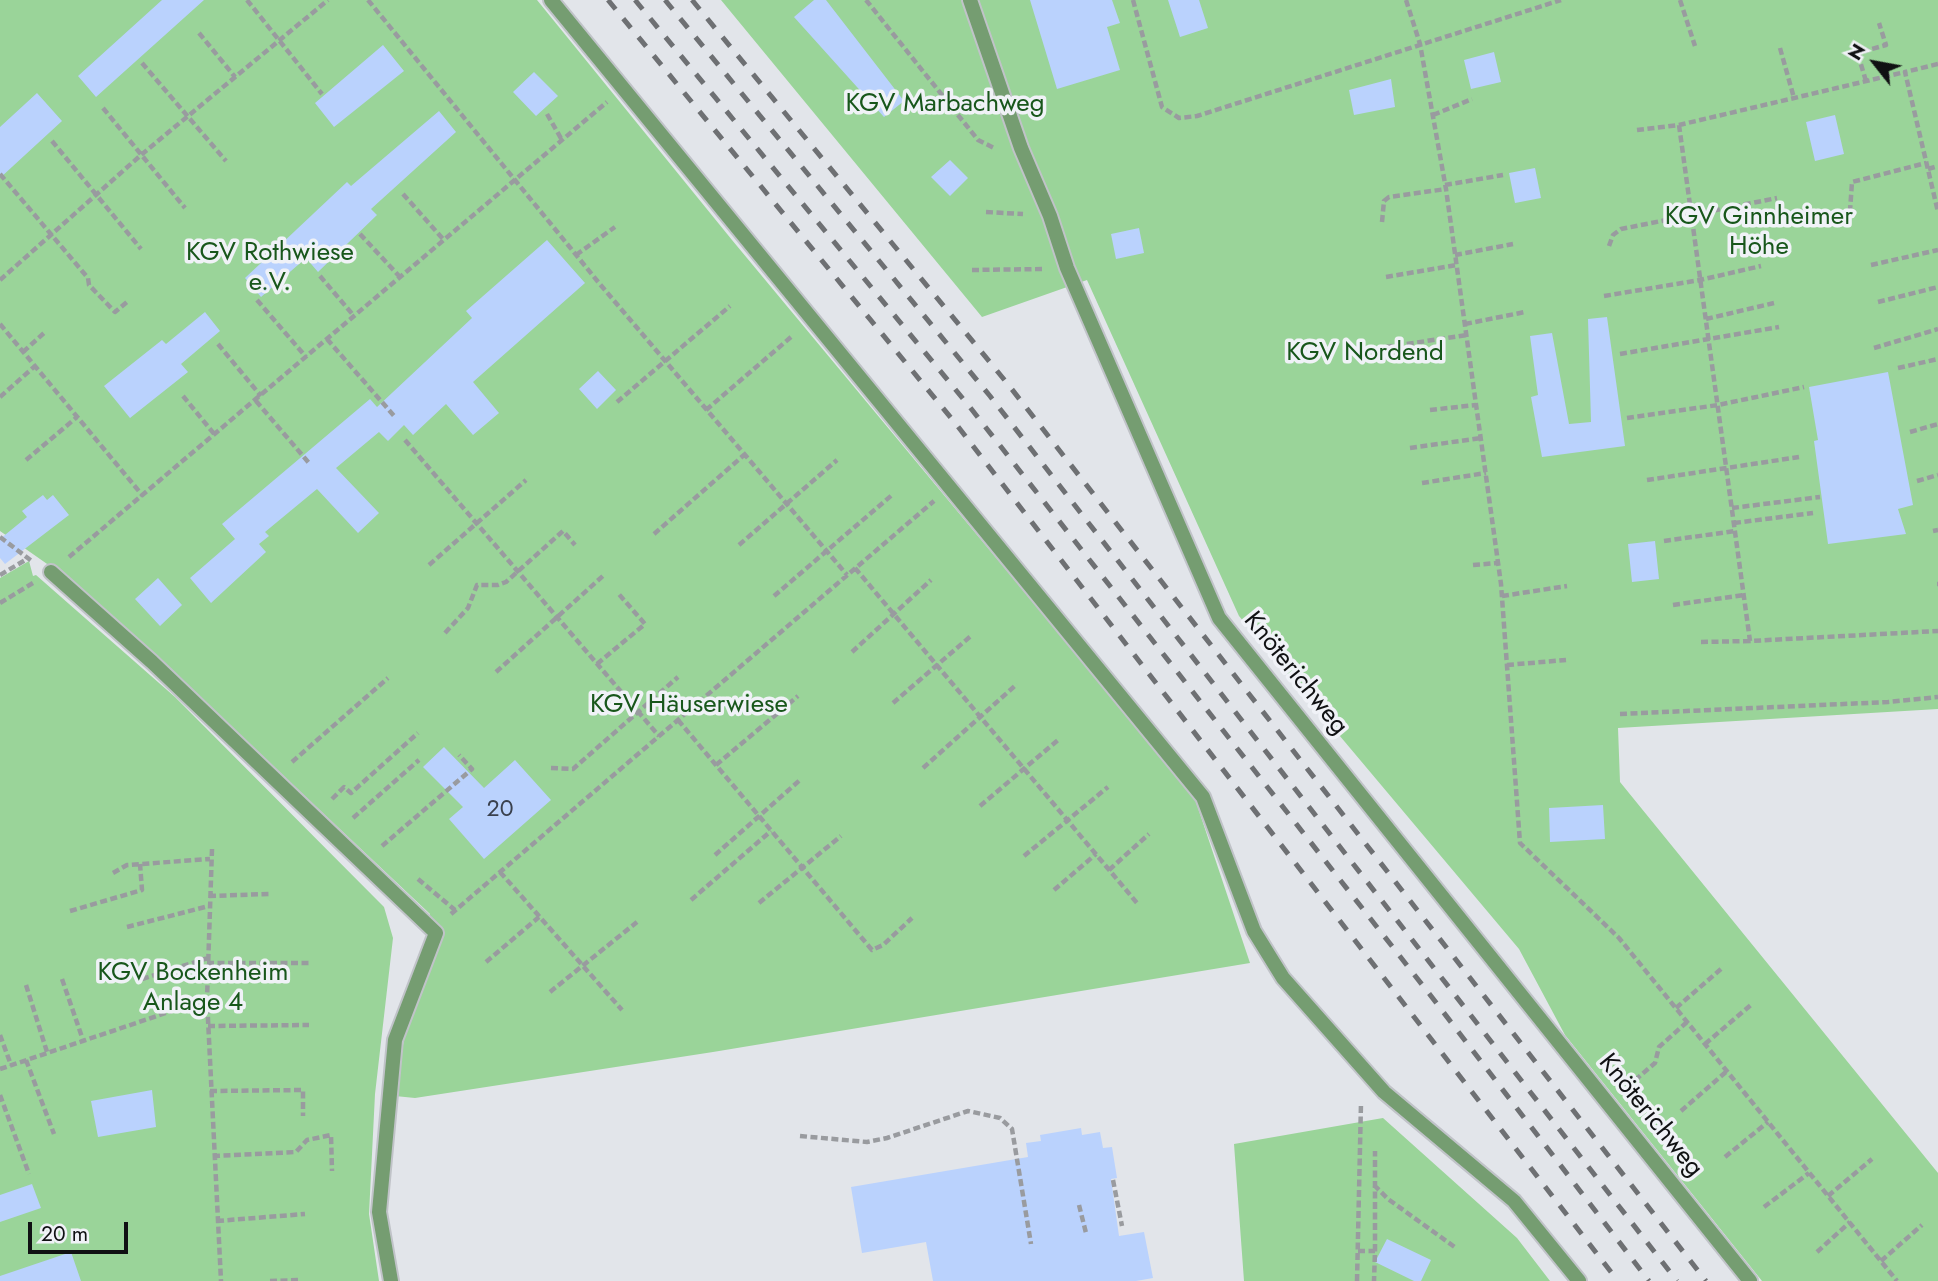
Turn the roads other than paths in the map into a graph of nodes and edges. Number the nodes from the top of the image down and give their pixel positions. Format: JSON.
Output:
{"nodes":[{"id":1,"x":551,"y":0,"type":"edge"},
{"id":2,"x":970,"y":0,"type":"edge"},
{"id":3,"x":51,"y":572,"type":"road end"},
{"id":4,"x":391,"y":1281,"type":"edge"},
{"id":5,"x":1579,"y":1281,"type":"edge"},
{"id":6,"x":1750,"y":1281,"type":"edge"}],
"edges":[{"from":1,"to":5,"type":"lane"},
{"from":2,"to":6,"type":"lane","name":"Knöterichweg"},
{"from":3,"to":4,"type":"lane"}]}
